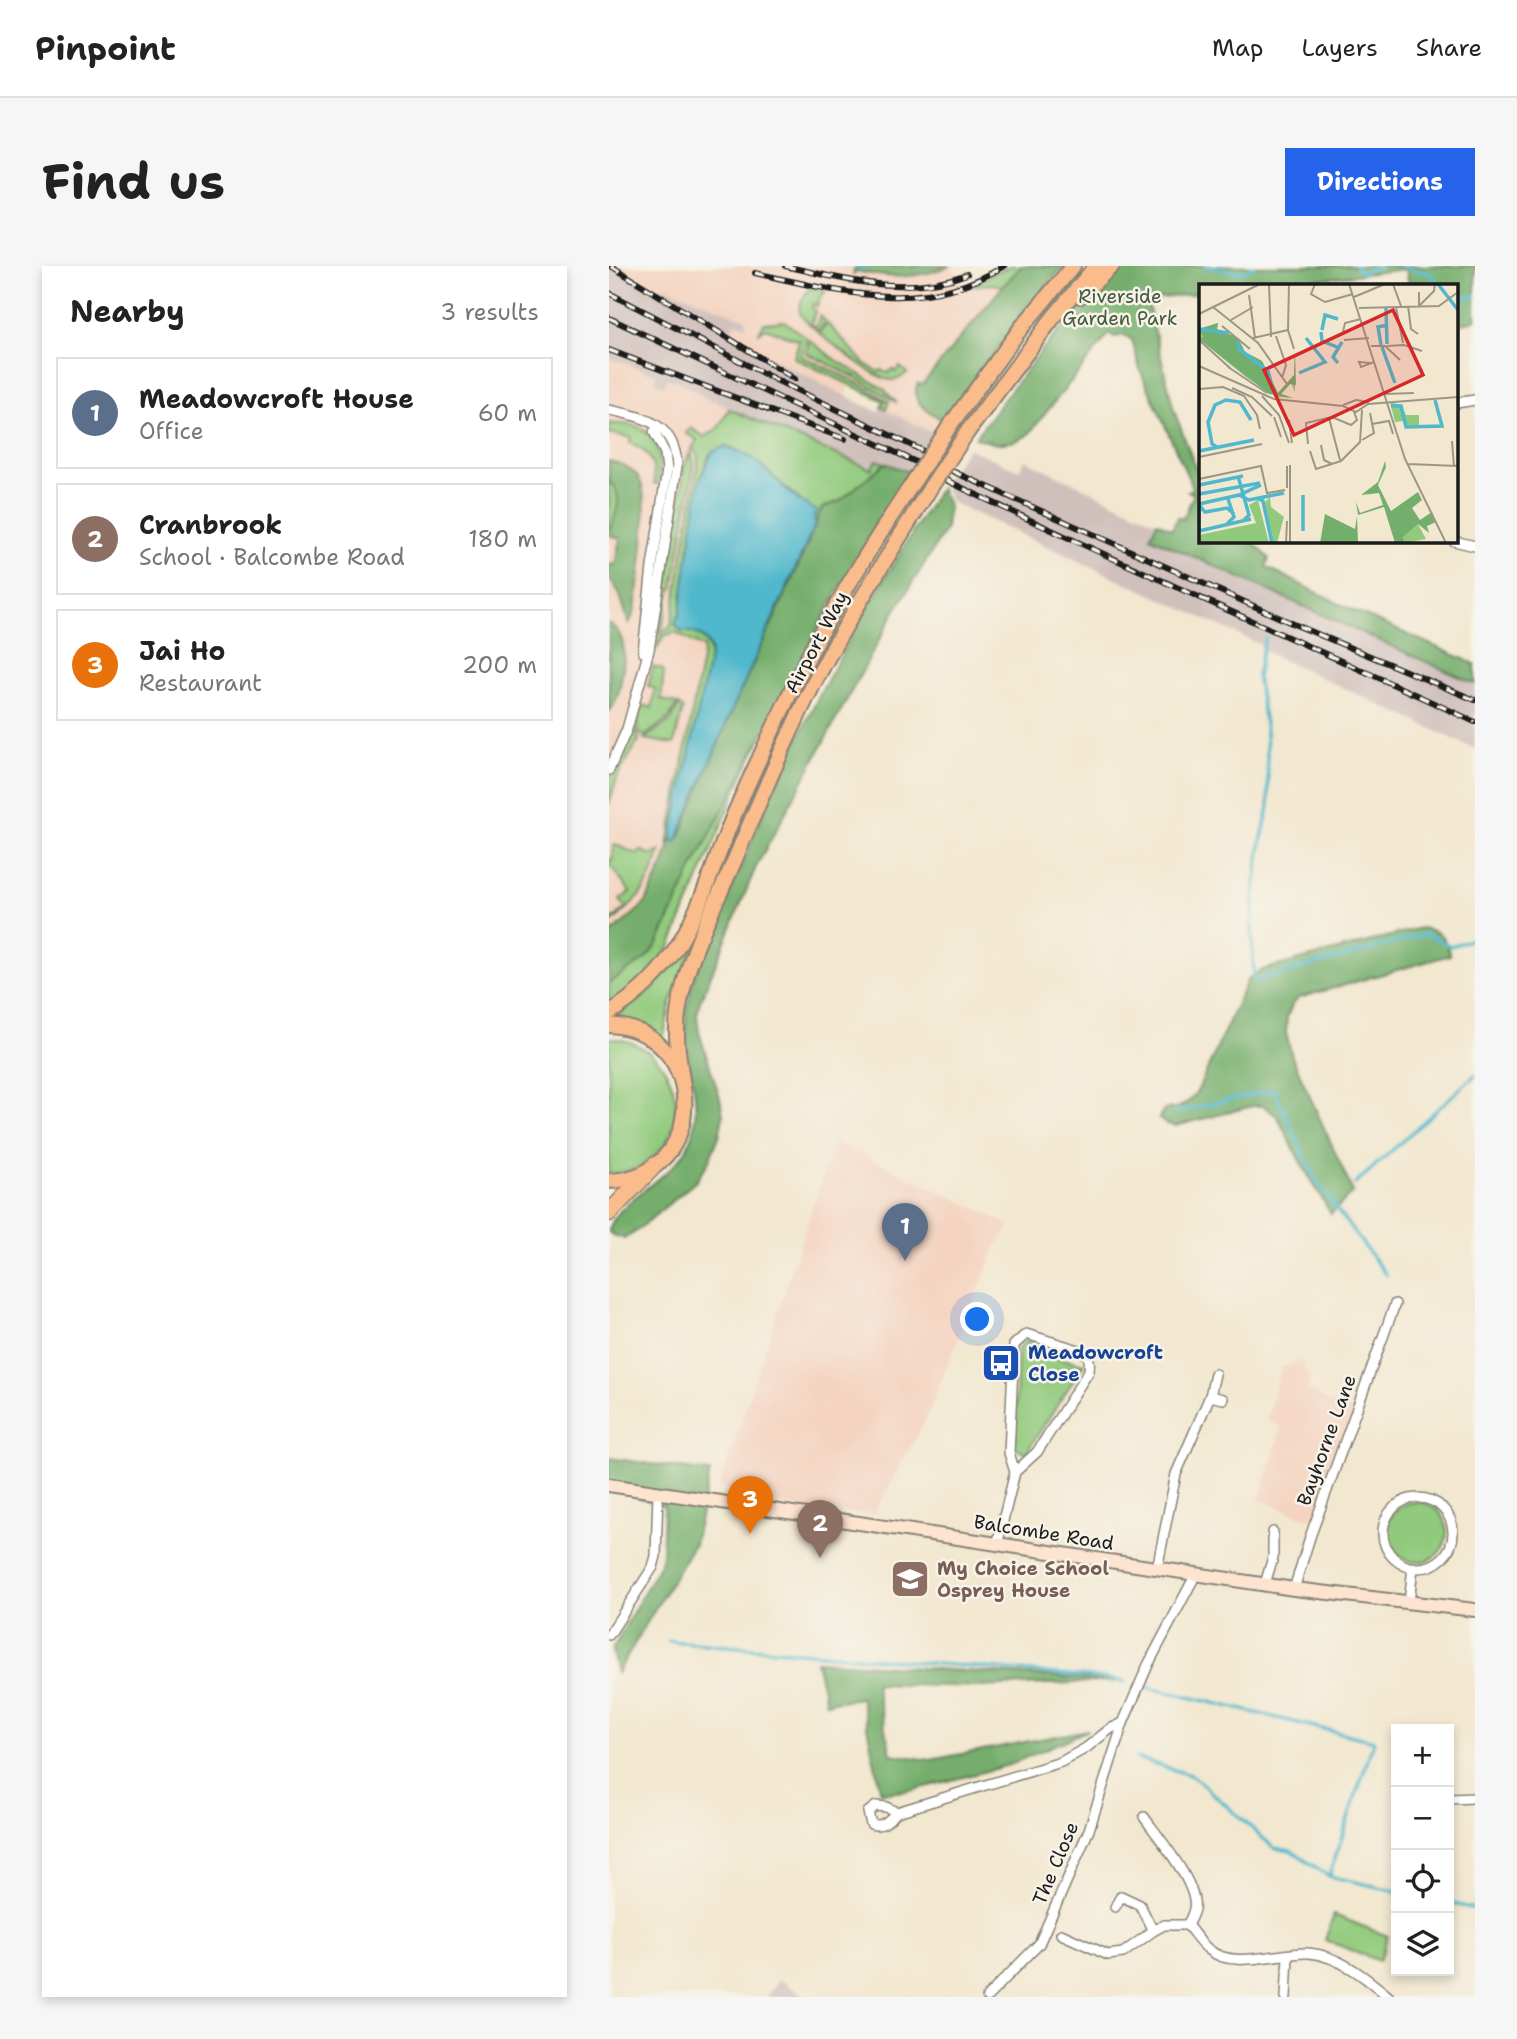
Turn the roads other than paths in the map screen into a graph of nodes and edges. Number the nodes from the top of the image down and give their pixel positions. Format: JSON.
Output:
{"nodes":[{"id":1,"x":1073,"y":266,"type":"edge"},
{"id":2,"x":1096,"y":266,"type":"edge"},
{"id":3,"x":1112,"y":266,"type":"edge"},
{"id":4,"x":1052,"y":319,"type":"junction"},
{"id":5,"x":1475,"y":400,"type":"edge"},
{"id":6,"x":1457,"y":402,"type":"edge"},
{"id":7,"x":609,"y":410,"type":"edge"},
{"id":8,"x":654,"y":432,"type":"dead end"},
{"id":9,"x":1457,"y":542,"type":"edge"},
{"id":10,"x":1475,"y":546,"type":"edge"},
{"id":11,"x":641,"y":682,"type":"junction"},
{"id":12,"x":609,"y":770,"type":"edge"},
{"id":13,"x":609,"y":1013,"type":"edge"},
{"id":14,"x":609,"y":1025,"type":"edge"},
{"id":15,"x":683,"y":1086,"type":"junction"},
{"id":16,"x":656,"y":1165,"type":"junction"},
{"id":17,"x":609,"y":1181,"type":"edge"},
{"id":18,"x":609,"y":1213,"type":"edge"},
{"id":19,"x":1395,"y":1304,"type":"dead end"},
{"id":20,"x":1215,"y":1374,"type":"dead end"},
{"id":21,"x":1210,"y":1396,"type":"junction"},
{"id":22,"x":1223,"y":1399,"type":"dead end"},
{"id":23,"x":1015,"y":1472,"type":"junction"},
{"id":24,"x":609,"y":1485,"type":"edge"},
{"id":25,"x":658,"y":1493,"type":"junction"},
{"id":26,"x":1273,"y":1532,"type":"dead end"},
{"id":27,"x":997,"y":1545,"type":"junction"},
{"id":28,"x":1413,"y":1567,"type":"junction"},
{"id":29,"x":1157,"y":1569,"type":"junction"},
{"id":30,"x":1196,"y":1574,"type":"junction"},
{"id":31,"x":1265,"y":1584,"type":"junction"},
{"id":32,"x":1294,"y":1589,"type":"junction"},
{"id":33,"x":1409,"y":1603,"type":"junction"},
{"id":34,"x":1475,"y":1610,"type":"edge"},
{"id":35,"x":609,"y":1635,"type":"edge"},
{"id":36,"x":1123,"y":1723,"type":"junction"},
{"id":37,"x":1475,"y":1798,"type":"edge"},
{"id":38,"x":1454,"y":1799,"type":"edge"},
{"id":39,"x":897,"y":1812,"type":"dead end"},
{"id":40,"x":1145,"y":1817,"type":"dead end"},
{"id":41,"x":1115,"y":1907,"type":"dead end"},
{"id":42,"x":1187,"y":1924,"type":"junction"},
{"id":43,"x":1153,"y":1931,"type":"junction"},
{"id":44,"x":1061,"y":1934,"type":"dead end"},
{"id":45,"x":1288,"y":1955,"type":"junction"},
{"id":46,"x":988,"y":1997,"type":"edge"},
{"id":47,"x":1286,"y":1997,"type":"edge"},
{"id":48,"x":1389,"y":1997,"type":"edge"}],
"edges":[{"from":1,"to":13,"type":"highway","name":"Airport Way","bridge":true},
{"from":2,"to":4,"type":"highway","name":"Airport Way"},
{"from":3,"to":4,"type":"highway"},
{"from":4,"to":15,"type":"highway","name":"Airport Way","bridge":true},
{"from":5,"to":6,"type":"street"},
{"from":7,"to":11,"type":"street"},
{"from":8,"to":11,"type":"street"},
{"from":9,"to":10,"type":"street"},
{"from":11,"to":12,"type":"street"},
{"from":14,"to":15,"type":"highway"},
{"from":15,"to":16,"type":"highway","name":"Airport Way"},
{"from":16,"to":17,"type":"highway"},
{"from":16,"to":18,"type":"highway"},
{"from":19,"to":32,"type":"street","name":"Bayhorne Lane"},
{"from":20,"to":21,"type":"street"},
{"from":21,"to":22,"type":"street"},
{"from":21,"to":29,"type":"street"},
{"from":23,"to":23,"type":"street"},
{"from":23,"to":27,"type":"street"},
{"from":24,"to":25,"type":"main road","name":"Balcombe Road"},
{"from":25,"to":27,"type":"main road","name":"Balcombe Road"},
{"from":25,"to":35,"type":"street"},
{"from":26,"to":31,"type":"street"},
{"from":27,"to":29,"type":"main road","name":"Balcombe Road"},
{"from":28,"to":28,"type":"street"},
{"from":28,"to":33,"type":"street"},
{"from":29,"to":30,"type":"main road","name":"Balcombe Road"},
{"from":30,"to":31,"type":"main road","name":"Balcombe Road"},
{"from":30,"to":36,"type":"street","name":"The Close"},
{"from":31,"to":32,"type":"main road","name":"Balcombe Road"},
{"from":32,"to":33,"type":"main road","name":"Balcombe Road"},
{"from":33,"to":34,"type":"main road","name":"Balcombe Road"},
{"from":36,"to":39,"type":"street"},
{"from":36,"to":46,"type":"street","name":"The Close"},
{"from":37,"to":38,"type":"street"},
{"from":40,"to":42,"type":"street"},
{"from":41,"to":43,"type":"street"},
{"from":42,"to":43,"type":"street"},
{"from":42,"to":45,"type":"street"},
{"from":43,"to":44,"type":"street"},
{"from":45,"to":47,"type":"street"},
{"from":45,"to":48,"type":"street"}]}
